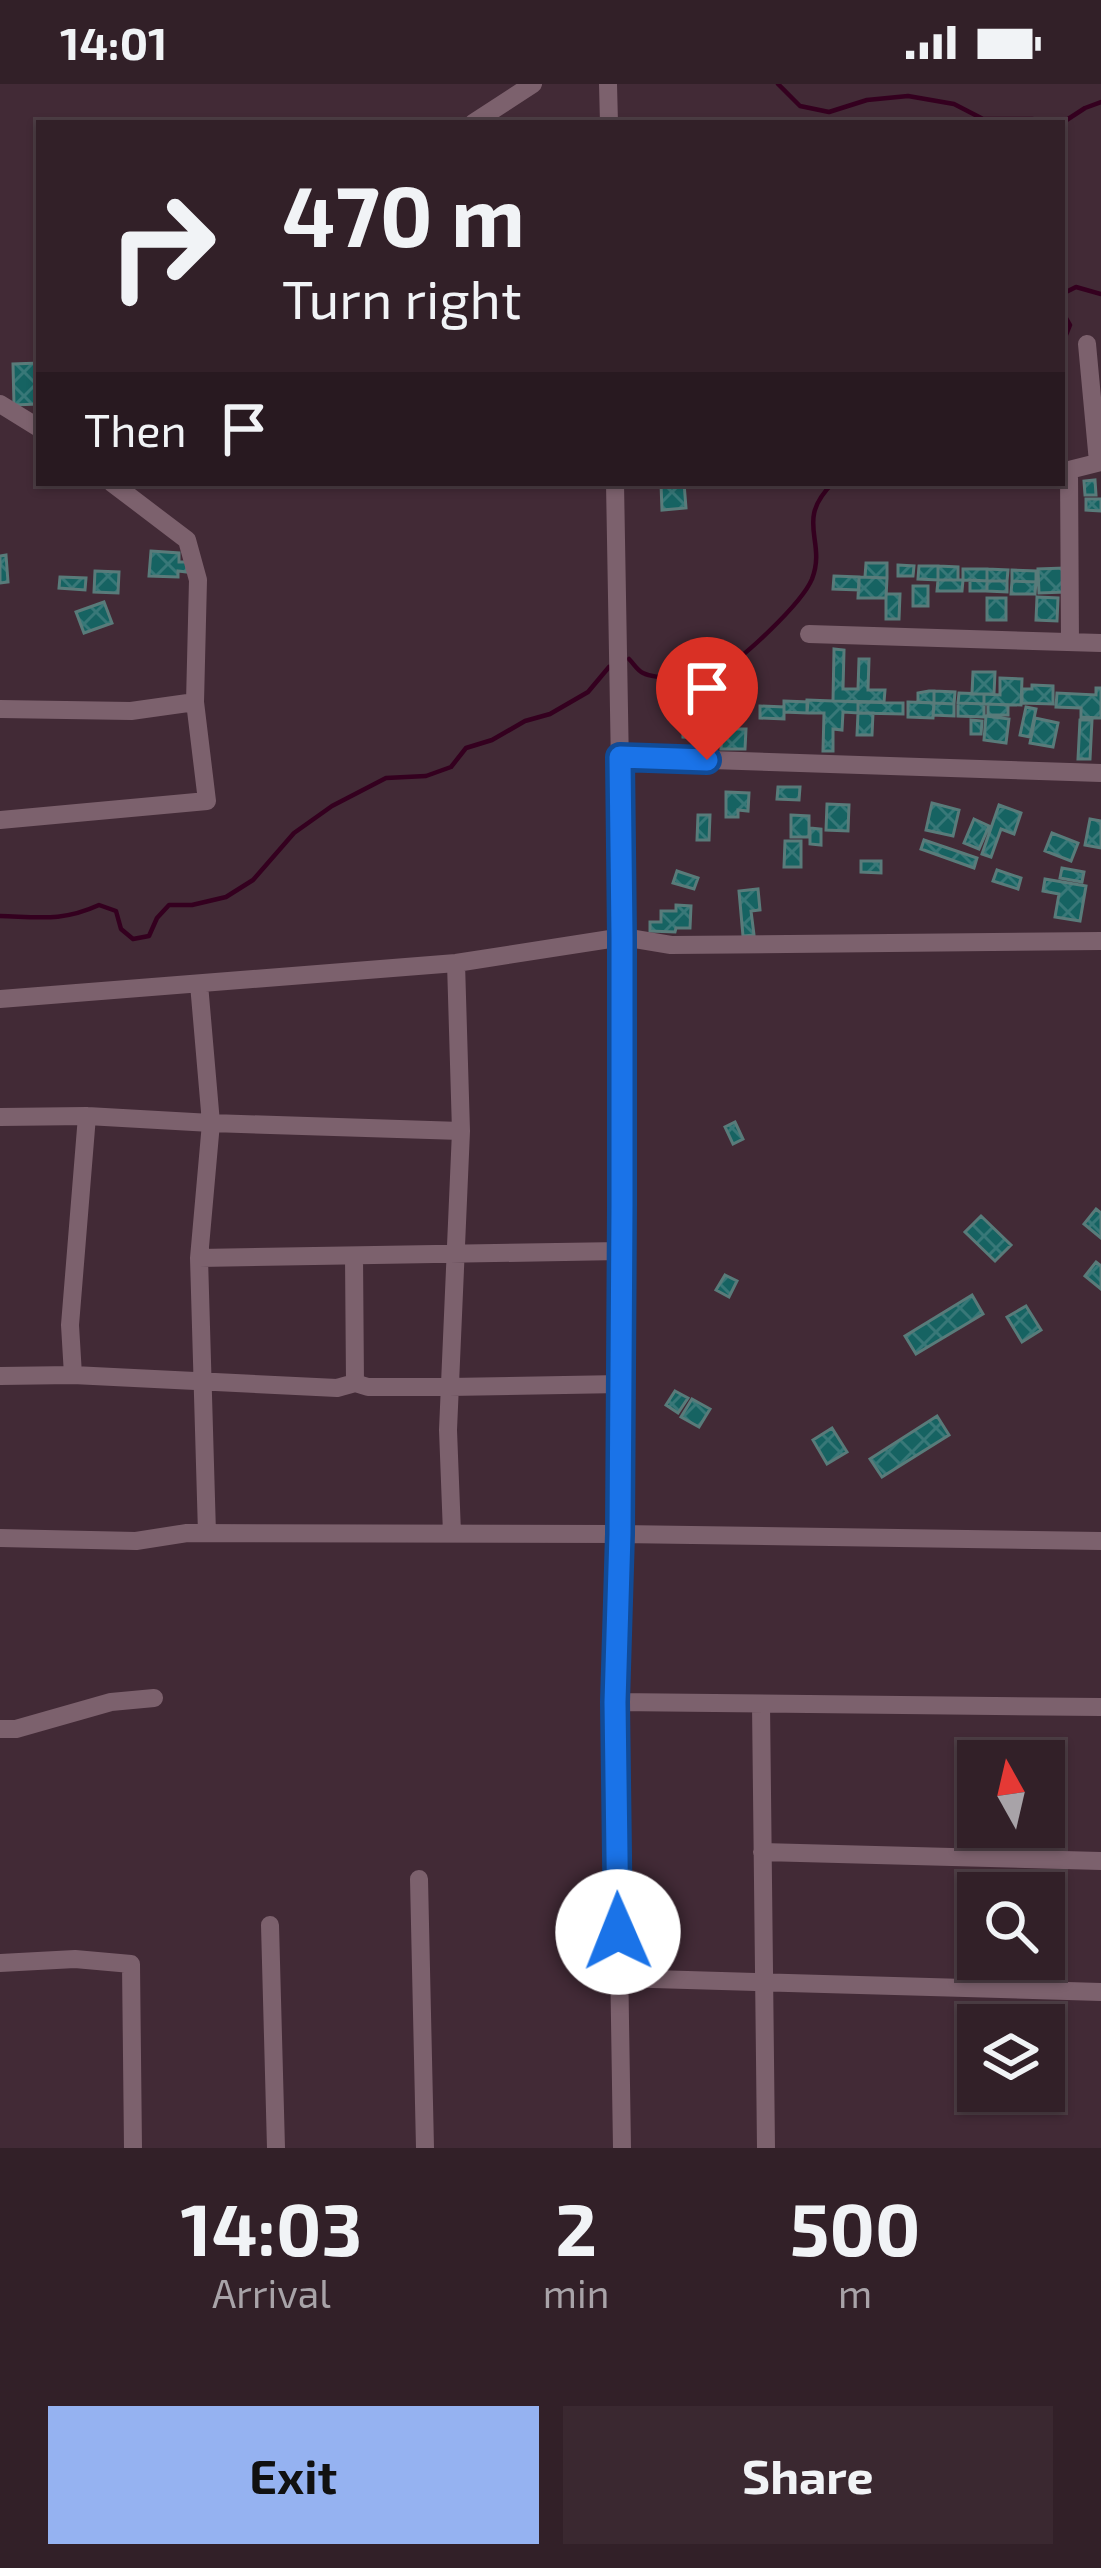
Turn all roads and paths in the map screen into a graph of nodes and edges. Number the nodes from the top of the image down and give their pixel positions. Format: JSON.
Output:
{"nodes":[{"id":1,"x":533,"y":84,"type":"edge"},
{"id":2,"x":608,"y":84,"type":"edge"},
{"id":3,"x":478,"y":120,"type":"edge"},
{"id":4,"x":608,"y":120,"type":"edge"},
{"id":5,"x":1088,"y":344,"type":"dead end"},
{"id":6,"x":0,"y":404,"type":"edge"},
{"id":7,"x":36,"y":426,"type":"edge"},
{"id":8,"x":1100,"y":462,"type":"edge"},
{"id":9,"x":116,"y":486,"type":"edge"},
{"id":10,"x":615,"y":486,"type":"edge"},
{"id":11,"x":809,"y":634,"type":"dead end"},
{"id":12,"x":1070,"y":642,"type":"junction"},
{"id":13,"x":1101,"y":643,"type":"edge"},
{"id":14,"x":194,"y":702,"type":"junction"},
{"id":15,"x":0,"y":709,"type":"edge"},
{"id":16,"x":620,"y":757,"type":"junction"},
{"id":17,"x":1101,"y":773,"type":"edge"},
{"id":18,"x":0,"y":820,"type":"edge"},
{"id":19,"x":622,"y":937,"type":"junction"},
{"id":20,"x":1101,"y":941,"type":"edge"},
{"id":21,"x":456,"y":963,"type":"junction"},
{"id":22,"x":199,"y":985,"type":"junction"},
{"id":23,"x":0,"y":999,"type":"edge"},
{"id":24,"x":87,"y":1116,"type":"junction"},
{"id":25,"x":0,"y":1117,"type":"edge"},
{"id":26,"x":211,"y":1123,"type":"junction"},
{"id":27,"x":461,"y":1131,"type":"junction"},
{"id":28,"x":621,"y":1251,"type":"junction"},
{"id":29,"x":454,"y":1255,"type":"junction"},
{"id":30,"x":355,"y":1256,"type":"junction"},
{"id":31,"x":199,"y":1258,"type":"junction"},
{"id":32,"x":73,"y":1375,"type":"junction"},
{"id":33,"x":0,"y":1376,"type":"edge"},
{"id":34,"x":202,"y":1383,"type":"junction"},
{"id":35,"x":355,"y":1383,"type":"junction"},
{"id":36,"x":621,"y":1384,"type":"junction"},
{"id":37,"x":449,"y":1388,"type":"junction"},
{"id":38,"x":207,"y":1533,"type":"junction"},
{"id":39,"x":452,"y":1533,"type":"junction"},
{"id":40,"x":620,"y":1534,"type":"junction"},
{"id":41,"x":0,"y":1538,"type":"edge"},
{"id":42,"x":1101,"y":1541,"type":"edge"},
{"id":43,"x":154,"y":1697,"type":"dead end"},
{"id":44,"x":615,"y":1702,"type":"junction"},
{"id":45,"x":761,"y":1704,"type":"junction"},
{"id":46,"x":1101,"y":1707,"type":"edge"},
{"id":47,"x":0,"y":1729,"type":"edge"},
{"id":48,"x":762,"y":1852,"type":"junction"},
{"id":49,"x":1101,"y":1862,"type":"edge"},
{"id":50,"x":419,"y":1879,"type":"dead end"},
{"id":51,"x":270,"y":1925,"type":"dead end"},
{"id":52,"x":0,"y":1963,"type":"edge"},
{"id":53,"x":619,"y":1978,"type":"junction"},
{"id":54,"x":764,"y":1982,"type":"junction"},
{"id":55,"x":1101,"y":1992,"type":"edge"},
{"id":56,"x":133,"y":2148,"type":"edge"},
{"id":57,"x":276,"y":2148,"type":"edge"},
{"id":58,"x":425,"y":2148,"type":"edge"},
{"id":59,"x":622,"y":2148,"type":"edge"},
{"id":60,"x":766,"y":2148,"type":"edge"}],
"edges":[{"from":1,"to":3,"type":"street"},
{"from":2,"to":4,"type":"street"},
{"from":5,"to":8,"type":"street"},
{"from":6,"to":7,"type":"street"},
{"from":8,"to":12,"type":"street"},
{"from":9,"to":14,"type":"street"},
{"from":10,"to":16,"type":"street"},
{"from":11,"to":12,"type":"street"},
{"from":12,"to":13,"type":"street"},
{"from":14,"to":15,"type":"street"},
{"from":14,"to":18,"type":"street"},
{"from":16,"to":17,"type":"street"},
{"from":16,"to":19,"type":"street"},
{"from":19,"to":20,"type":"street"},
{"from":19,"to":21,"type":"street"},
{"from":19,"to":28,"type":"street"},
{"from":21,"to":22,"type":"street"},
{"from":21,"to":27,"type":"street"},
{"from":22,"to":23,"type":"street"},
{"from":22,"to":26,"type":"street"},
{"from":24,"to":25,"type":"street"},
{"from":24,"to":26,"type":"street"},
{"from":24,"to":32,"type":"street"},
{"from":26,"to":27,"type":"street"},
{"from":26,"to":31,"type":"street"},
{"from":27,"to":29,"type":"street"},
{"from":28,"to":29,"type":"street"},
{"from":28,"to":36,"type":"street"},
{"from":29,"to":30,"type":"street"},
{"from":29,"to":37,"type":"street"},
{"from":30,"to":31,"type":"street"},
{"from":30,"to":35,"type":"street"},
{"from":31,"to":34,"type":"street"},
{"from":32,"to":33,"type":"street"},
{"from":32,"to":34,"type":"street"},
{"from":34,"to":35,"type":"street"},
{"from":34,"to":38,"type":"street"},
{"from":35,"to":37,"type":"street"},
{"from":36,"to":37,"type":"street"},
{"from":36,"to":40,"type":"street"},
{"from":37,"to":39,"type":"street"},
{"from":38,"to":39,"type":"street"},
{"from":38,"to":41,"type":"street"},
{"from":39,"to":40,"type":"street"},
{"from":40,"to":42,"type":"street"},
{"from":40,"to":44,"type":"street"},
{"from":43,"to":47,"type":"street"},
{"from":44,"to":45,"type":"street"},
{"from":44,"to":53,"type":"street"},
{"from":45,"to":46,"type":"street"},
{"from":45,"to":48,"type":"street"},
{"from":48,"to":49,"type":"street"},
{"from":48,"to":54,"type":"street"},
{"from":50,"to":58,"type":"street"},
{"from":51,"to":57,"type":"street"},
{"from":52,"to":56,"type":"street"},
{"from":53,"to":54,"type":"street"},
{"from":53,"to":59,"type":"street"},
{"from":54,"to":55,"type":"street"},
{"from":54,"to":60,"type":"street"}]}
